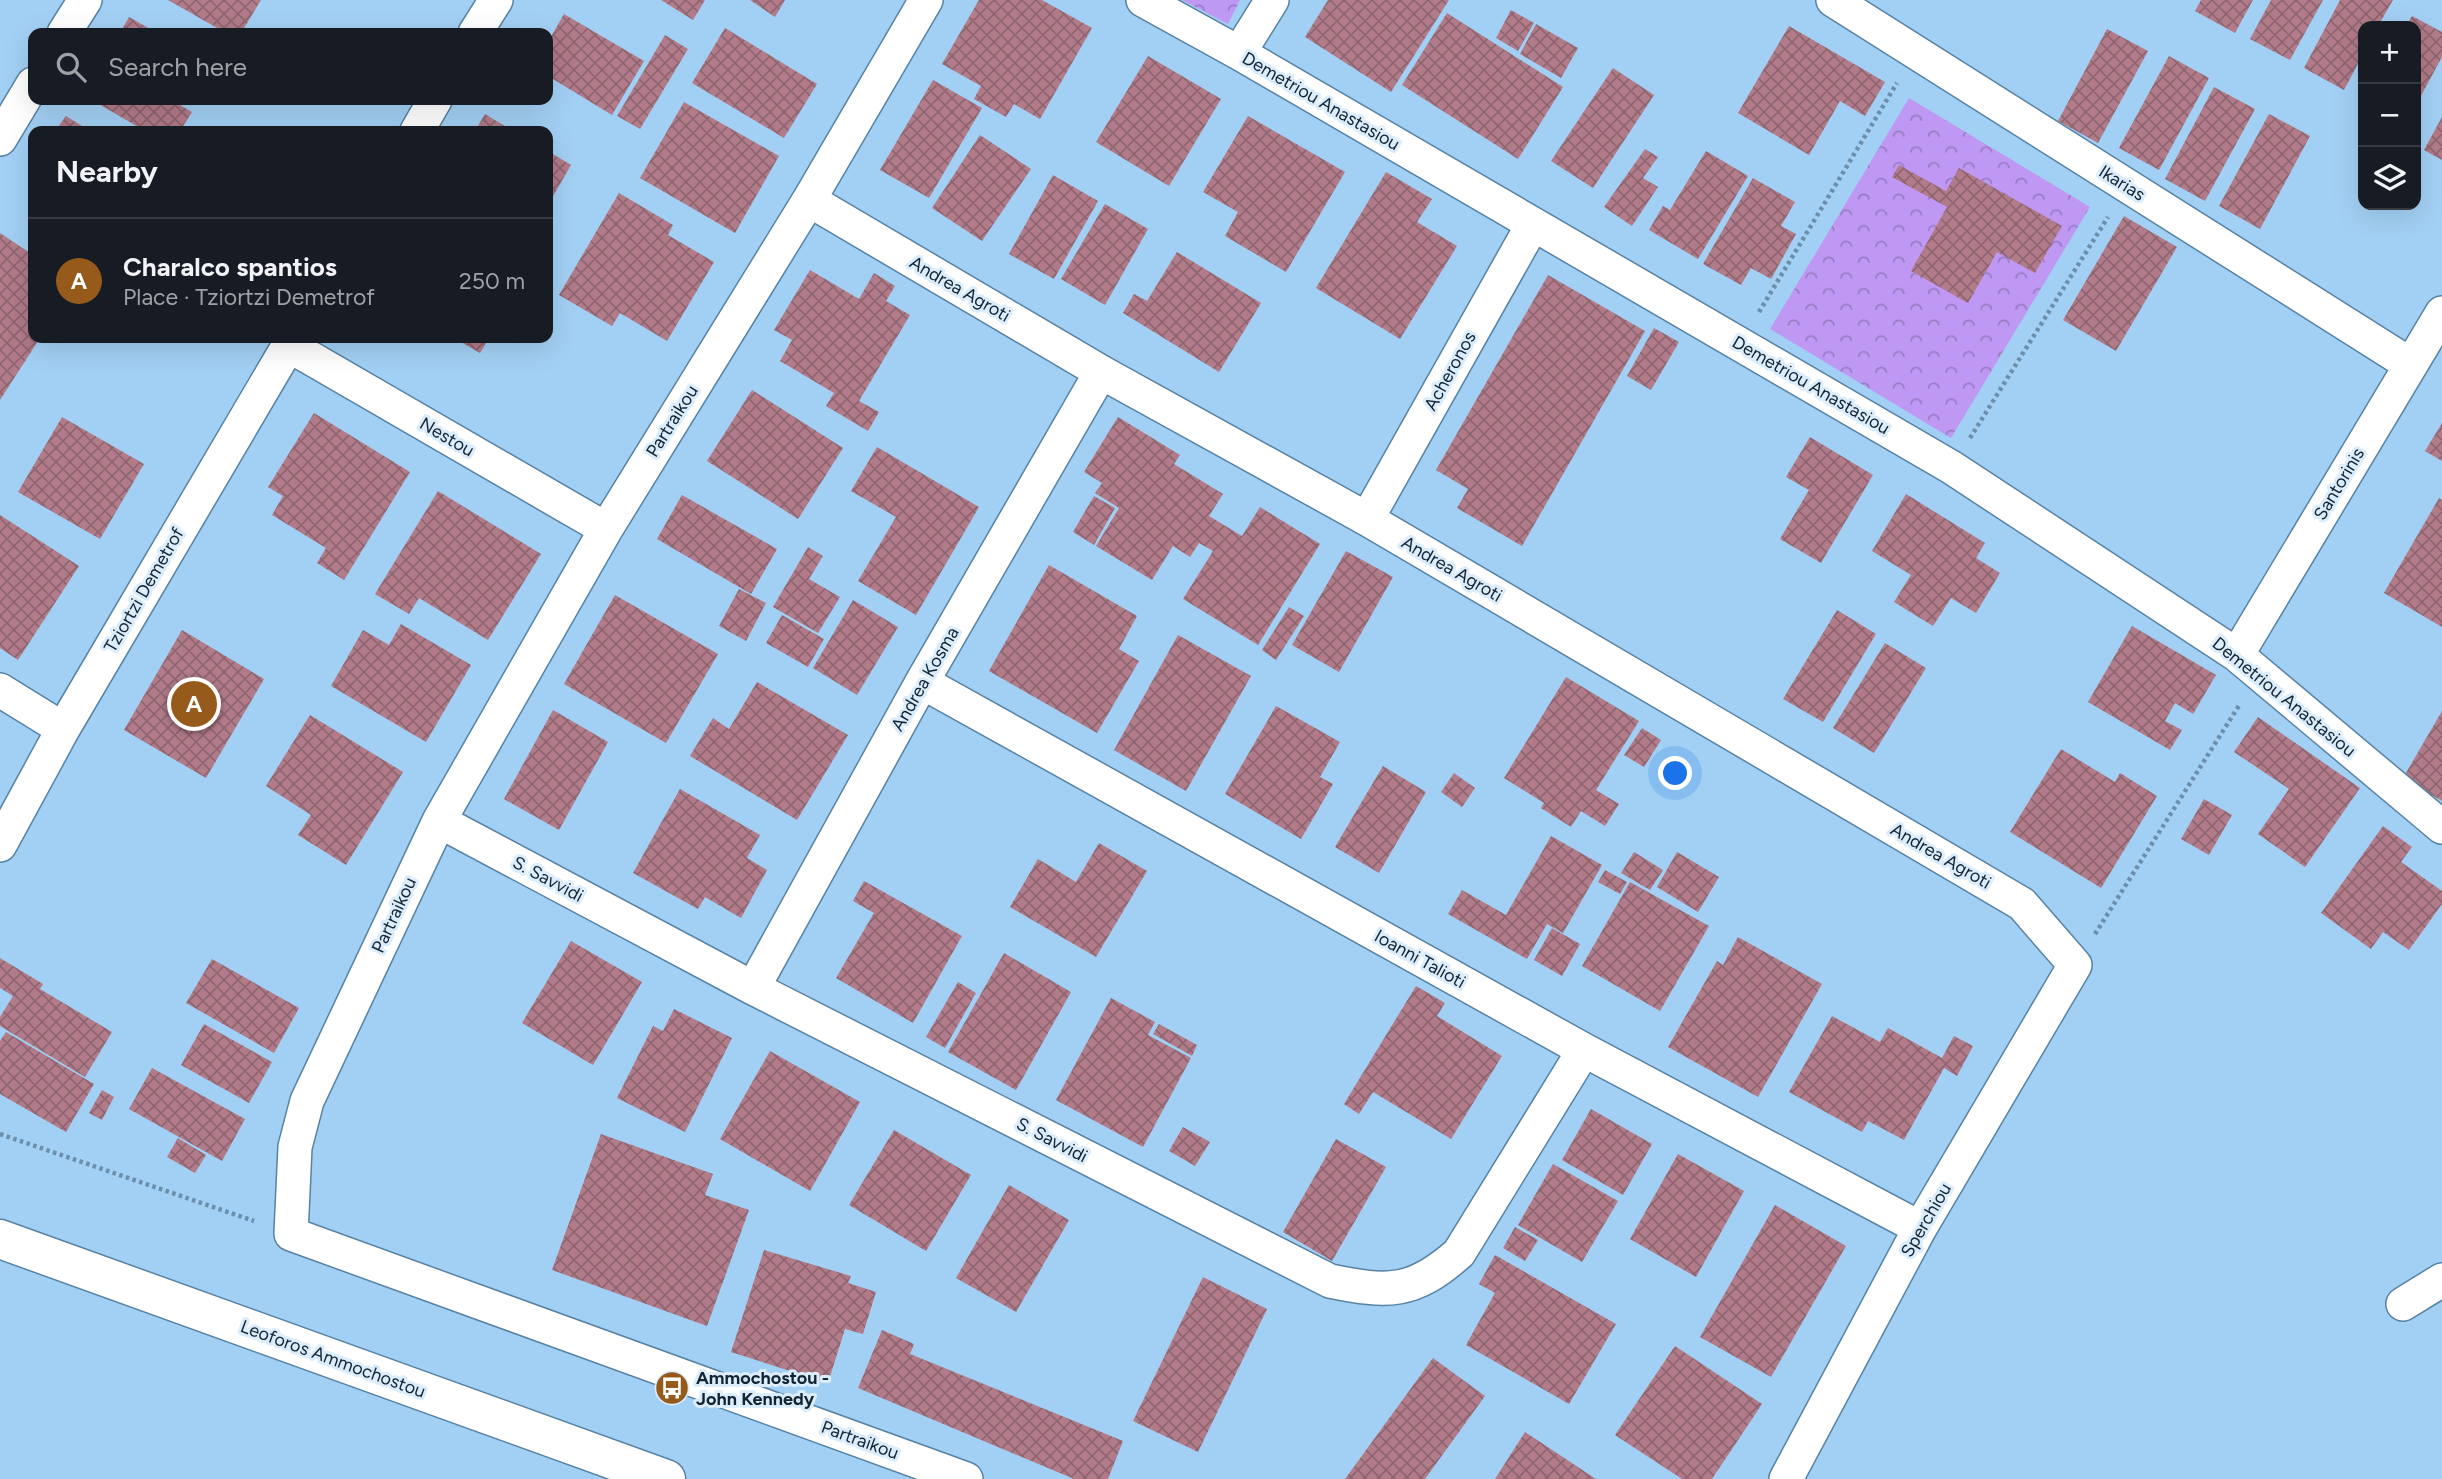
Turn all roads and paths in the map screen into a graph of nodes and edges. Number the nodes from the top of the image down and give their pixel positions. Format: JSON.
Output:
{"nodes":[{"id":1,"x":85,"y":0,"type":"edge"},
{"id":2,"x":926,"y":0,"type":"edge"},
{"id":3,"x":1143,"y":0,"type":"edge"},
{"id":4,"x":1272,"y":0,"type":"edge"},
{"id":5,"x":1833,"y":0,"type":"edge"},
{"id":6,"x":67,"y":28,"type":"edge"},
{"id":7,"x":1915,"y":52,"type":"junction"},
{"id":8,"x":1239,"y":53,"type":"junction"},
{"id":9,"x":28,"y":92,"type":"edge"},
{"id":10,"x":432,"y":105,"type":"edge"},
{"id":11,"x":419,"y":126,"type":"edge"},
{"id":12,"x":0,"y":139,"type":"edge"},
{"id":13,"x":2127,"y":186,"type":"junction"},
{"id":14,"x":809,"y":200,"type":"junction"},
{"id":15,"x":1533,"y":224,"type":"junction"},
{"id":16,"x":2442,"y":313,"type":"edge"},
{"id":17,"x":290,"y":343,"type":"edge"},
{"id":18,"x":293,"y":343,"type":"edge"},
{"id":19,"x":1740,"y":344,"type":"junction"},
{"id":20,"x":2411,"y":365,"type":"junction"},
{"id":21,"x":1101,"y":372,"type":"junction"},
{"id":22,"x":1951,"y":467,"type":"junction"},
{"id":23,"x":1367,"y":519,"type":"junction"},
{"id":24,"x":606,"y":529,"type":"junction"},
{"id":25,"x":2248,"y":664,"type":"junction"},
{"id":26,"x":922,"y":682,"type":"junction"},
{"id":27,"x":0,"y":690,"type":"edge"},
{"id":28,"x":63,"y":729,"type":"junction"},
{"id":29,"x":439,"y":821,"type":"junction"},
{"id":30,"x":2442,"y":827,"type":"edge"},
{"id":31,"x":0,"y":845,"type":"edge"},
{"id":32,"x":2075,"y":965,"type":"junction"},
{"id":33,"x":753,"y":988,"type":"junction"},
{"id":34,"x":1584,"y":1050,"type":"junction"},
{"id":35,"x":0,"y":1134,"type":"edge"},
{"id":36,"x":1920,"y":1228,"type":"junction"},
{"id":37,"x":291,"y":1234,"type":"junction"},
{"id":38,"x":0,"y":1239,"type":"edge"},
{"id":39,"x":2442,"y":1280,"type":"edge"},
{"id":40,"x":2403,"y":1304,"type":"dead end"},
{"id":41,"x":666,"y":1479,"type":"edge"},
{"id":42,"x":966,"y":1479,"type":"edge"},
{"id":43,"x":1786,"y":1479,"type":"edge"}],
"edges":[{"from":1,"to":6,"type":"street"},
{"from":2,"to":14,"type":"street","name":"Partraikou"},
{"from":3,"to":8,"type":"street","name":"Demetriou Anastasiou"},
{"from":4,"to":8,"type":"street"},
{"from":5,"to":7,"type":"street","name":"Ikarias"},
{"from":7,"to":13,"type":"street","name":"Ikarias"},
{"from":7,"to":19,"type":"path"},
{"from":8,"to":15,"type":"street","name":"Demetriou Anastasiou"},
{"from":9,"to":12,"type":"street"},
{"from":10,"to":11,"type":"street"},
{"from":13,"to":20,"type":"street","name":"Ikarias"},
{"from":13,"to":22,"type":"path"},
{"from":14,"to":21,"type":"street","name":"Andrea Agroti"},
{"from":14,"to":24,"type":"street","name":"Partraikou"},
{"from":15,"to":19,"type":"street","name":"Demetriou Anastasiou"},
{"from":15,"to":23,"type":"street","name":"Acheronos"},
{"from":16,"to":20,"type":"street","name":"Santorinis"},
{"from":17,"to":28,"type":"street","name":"Tziortzi Demetrof"},
{"from":18,"to":24,"type":"street","name":"Nestou"},
{"from":19,"to":22,"type":"street","name":"Demetriou Anastasiou"},
{"from":20,"to":25,"type":"street","name":"Santorinis"},
{"from":21,"to":23,"type":"street","name":"Andrea Agroti"},
{"from":21,"to":26,"type":"street","name":"Andrea Kosma"},
{"from":22,"to":25,"type":"street","name":"Demetriou Anastasiou"},
{"from":23,"to":32,"type":"street","name":"Andrea Agroti"},
{"from":24,"to":29,"type":"street","name":"Partraikou"},
{"from":25,"to":30,"type":"street","name":"Demetriou Anastasiou"},
{"from":25,"to":32,"type":"path"},
{"from":26,"to":33,"type":"street","name":"Andrea Kosma"},
{"from":26,"to":34,"type":"street","name":"Ioanni Talioti"},
{"from":27,"to":28,"type":"street"},
{"from":28,"to":31,"type":"street","name":"Tziortzi Demetrof"},
{"from":29,"to":33,"type":"street","name":"S. Savvidi"},
{"from":29,"to":37,"type":"street","name":"Partraikou"},
{"from":32,"to":36,"type":"street","name":"Sperchiou"},
{"from":33,"to":34,"type":"street","name":"S. Savvidi"},
{"from":34,"to":36,"type":"street","name":"Ioanni Talioti"},
{"from":35,"to":37,"type":"path"},
{"from":36,"to":43,"type":"street","name":"Sperchiou"},
{"from":37,"to":42,"type":"street","name":"Partraikou"},
{"from":38,"to":41,"type":"main road","name":"Leoforos Ammochostou"},
{"from":39,"to":40,"type":"street"}]}
